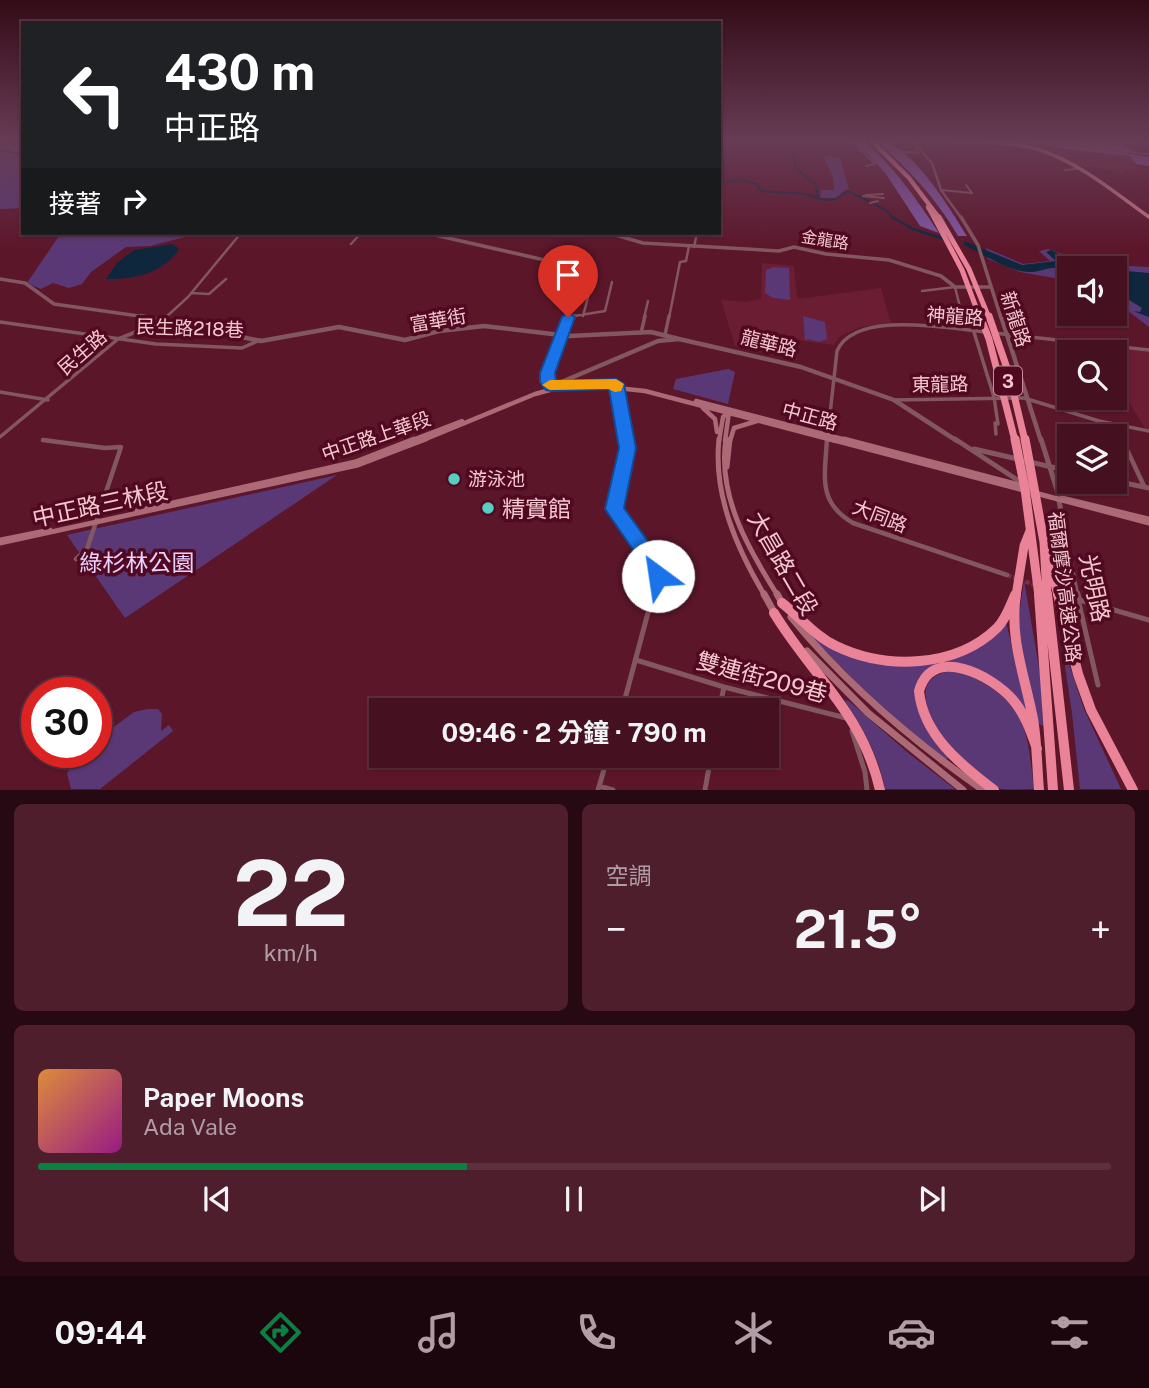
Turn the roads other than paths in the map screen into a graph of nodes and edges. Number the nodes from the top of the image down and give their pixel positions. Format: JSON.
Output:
{"nodes":[{"id":1,"x":910,"y":177,"type":"edge"},
{"id":2,"x":938,"y":177,"type":"edge"},
{"id":3,"x":940,"y":177,"type":"edge"},
{"id":4,"x":1088,"y":177,"type":"edge"},
{"id":5,"x":1092,"y":177,"type":"edge"},
{"id":6,"x":966,"y":185,"type":"dead end"},
{"id":7,"x":942,"y":190,"type":"junction"},
{"id":8,"x":864,"y":196,"type":"dead end"},
{"id":9,"x":884,"y":196,"type":"dead end"},
{"id":10,"x":1149,"y":216,"type":"edge"},
{"id":11,"x":947,"y":231,"type":"junction"},
{"id":12,"x":239,"y":235,"type":"edge"},
{"id":13,"x":359,"y":235,"type":"edge"},
{"id":14,"x":435,"y":235,"type":"edge"},
{"id":15,"x":615,"y":235,"type":"edge"},
{"id":16,"x":697,"y":235,"type":"edge"},
{"id":17,"x":351,"y":244,"type":"dead end"},
{"id":18,"x":688,"y":246,"type":"junction"},
{"id":19,"x":694,"y":247,"type":"junction"},
{"id":20,"x":594,"y":275,"type":"dead end"},
{"id":21,"x":0,"y":279,"type":"edge"},
{"id":22,"x":226,"y":279,"type":"dead end"},
{"id":23,"x":612,"y":282,"type":"dead end"},
{"id":24,"x":956,"y":287,"type":"junction"},
{"id":25,"x":991,"y":287,"type":"junction"},
{"id":26,"x":922,"y":291,"type":"dead end"},
{"id":27,"x":191,"y":293,"type":"junction"},
{"id":28,"x":648,"y":301,"type":"dead end"},
{"id":29,"x":583,"y":316,"type":"junction"},
{"id":30,"x":568,"y":317,"type":"junction"},
{"id":31,"x":163,"y":319,"type":"junction"},
{"id":32,"x":0,"y":322,"type":"edge"},
{"id":33,"x":974,"y":331,"type":"junction"},
{"id":34,"x":641,"y":333,"type":"junction"},
{"id":35,"x":1005,"y":334,"type":"junction"},
{"id":36,"x":561,"y":335,"type":"junction"},
{"id":37,"x":665,"y":335,"type":"junction"},
{"id":38,"x":118,"y":339,"type":"junction"},
{"id":39,"x":680,"y":339,"type":"junction"},
{"id":40,"x":260,"y":340,"type":"junction"},
{"id":41,"x":1149,"y":350,"type":"edge"},
{"id":42,"x":834,"y":378,"type":"junction"},
{"id":43,"x":615,"y":385,"type":"junction"},
{"id":44,"x":552,"y":387,"type":"junction"},
{"id":45,"x":0,"y":392,"type":"edge"},
{"id":46,"x":994,"y":397,"type":"junction"},
{"id":47,"x":1028,"y":399,"type":"junction"},
{"id":48,"x":48,"y":400,"type":"junction"},
{"id":49,"x":894,"y":400,"type":"junction"},
{"id":50,"x":693,"y":403,"type":"junction"},
{"id":51,"x":729,"y":412,"type":"junction"},
{"id":52,"x":771,"y":424,"type":"junction"},
{"id":53,"x":1112,"y":424,"type":"edge"},
{"id":54,"x":1127,"y":427,"type":"edge"},
{"id":55,"x":1149,"y":431,"type":"edge"},
{"id":56,"x":996,"y":434,"type":"dead end"},
{"id":57,"x":825,"y":436,"type":"junction"},
{"id":58,"x":0,"y":437,"type":"edge"},
{"id":59,"x":43,"y":440,"type":"dead end"},
{"id":60,"x":970,"y":448,"type":"junction"},
{"id":61,"x":1127,"y":448,"type":"edge"},
{"id":62,"x":716,"y":450,"type":"junction"},
{"id":63,"x":1050,"y":466,"type":"junction"},
{"id":64,"x":1057,"y":468,"type":"edge"},
{"id":65,"x":1000,"y":469,"type":"junction"},
{"id":66,"x":726,"y":475,"type":"junction"},
{"id":67,"x":1006,"y":483,"type":"junction"},
{"id":68,"x":1127,"y":483,"type":"edge"},
{"id":69,"x":1147,"y":487,"type":"edge"},
{"id":70,"x":1025,"y":489,"type":"junction"},
{"id":71,"x":206,"y":497,"type":"joint"},
{"id":72,"x":1058,"y":498,"type":"junction"},
{"id":73,"x":1149,"y":521,"type":"edge"},
{"id":74,"x":97,"y":522,"type":"junction"},
{"id":75,"x":1030,"y":530,"type":"junction"},
{"id":76,"x":1043,"y":537,"type":"junction"},
{"id":77,"x":0,"y":542,"type":"edge"},
{"id":78,"x":76,"y":559,"type":"dead end"},
{"id":79,"x":1007,"y":575,"type":"tunnel mouth"},
{"id":80,"x":1015,"y":595,"type":"junction"},
{"id":81,"x":1069,"y":597,"type":"dead end"},
{"id":82,"x":1078,"y":599,"type":"junction"},
{"id":83,"x":782,"y":603,"type":"junction"},
{"id":84,"x":774,"y":613,"type":"junction"},
{"id":85,"x":1149,"y":620,"type":"edge"},
{"id":86,"x":636,"y":660,"type":"junction"},
{"id":87,"x":1098,"y":685,"type":"dead end"},
{"id":88,"x":724,"y":687,"type":"junction"},
{"id":89,"x":625,"y":698,"type":"edge"},
{"id":90,"x":722,"y":698,"type":"edge"},
{"id":91,"x":1037,"y":749,"type":"junction"},
{"id":92,"x":1112,"y":753,"type":"junction"},
{"id":93,"x":604,"y":768,"type":"edge"},
{"id":94,"x":709,"y":768,"type":"edge"},
{"id":95,"x":598,"y":788,"type":"edge"},
{"id":96,"x":612,"y":789,"type":"edge"},
{"id":97,"x":705,"y":789,"type":"edge"},
{"id":98,"x":867,"y":789,"type":"edge"},
{"id":99,"x":880,"y":789,"type":"edge"},
{"id":100,"x":962,"y":789,"type":"edge"},
{"id":101,"x":983,"y":789,"type":"edge"},
{"id":102,"x":994,"y":789,"type":"edge"},
{"id":103,"x":1039,"y":789,"type":"edge"},
{"id":104,"x":1053,"y":789,"type":"edge"},
{"id":105,"x":1069,"y":789,"type":"edge"},
{"id":106,"x":1126,"y":789,"type":"edge"},
{"id":107,"x":1133,"y":789,"type":"edge"}],
"edges":[{"from":1,"to":11,"type":"highway","name":"福爾摩沙高速公路","number":"3"},
{"from":2,"to":7,"type":"street"},
{"from":3,"to":7,"type":"street"},
{"from":4,"to":10,"type":"main road"},
{"from":5,"to":10,"type":"main road"},
{"from":6,"to":7,"type":"street"},
{"from":7,"to":25,"type":"street","name":"新龍路"},
{"from":8,"to":9,"type":"street"},
{"from":11,"to":75,"type":"highway","name":"福爾摩沙高速公路","number":"3"},
{"from":11,"to":76,"type":"highway","name":"福爾摩沙高速公路","number":"3"},
{"from":12,"to":27,"type":"street","name":"民生路"},
{"from":13,"to":17,"type":"street"},
{"from":14,"to":30,"type":"street"},
{"from":15,"to":18,"type":"street","name":"金龍路"},
{"from":16,"to":19,"type":"street"},
{"from":18,"to":19,"type":"street","name":"金龍路"},
{"from":18,"to":37,"type":"street"},
{"from":19,"to":24,"type":"street","name":"金龍路"},
{"from":20,"to":29,"type":"street"},
{"from":21,"to":31,"type":"street","name":"富華街"},
{"from":22,"to":27,"type":"street"},
{"from":23,"to":29,"type":"street"},
{"from":24,"to":25,"type":"street","name":"金龍路"},
{"from":24,"to":26,"type":"street"},
{"from":24,"to":33,"type":"street"},
{"from":25,"to":35,"type":"street","name":"新龍路"},
{"from":27,"to":31,"type":"street","name":"民生路"},
{"from":28,"to":34,"type":"street"},
{"from":29,"to":30,"type":"street"},
{"from":30,"to":36,"type":"street"},
{"from":31,"to":38,"type":"street","name":"民生路"},
{"from":31,"to":40,"type":"street","name":"富華街"},
{"from":32,"to":38,"type":"street","name":"民生路218巷"},
{"from":33,"to":35,"type":"street","name":"神龍路"},
{"from":33,"to":42,"type":"street","name":"神龍路"},
{"from":33,"to":46,"type":"street"},
{"from":34,"to":36,"type":"street","name":"富華街"},
{"from":34,"to":37,"type":"street","name":"富華街"},
{"from":35,"to":41,"type":"street","name":"神龍路"},
{"from":35,"to":47,"type":"street","name":"新龍路"},
{"from":36,"to":40,"type":"street","name":"富華街"},
{"from":36,"to":44,"type":"street"},
{"from":37,"to":39,"type":"street","name":"富華街"},
{"from":38,"to":40,"type":"street","name":"民生路218巷"},
{"from":38,"to":48,"type":"street","name":"民生路"},
{"from":39,"to":42,"type":"street","name":"龍華路"},
{"from":39,"to":44,"type":"street","name":"龍華路"},
{"from":42,"to":49,"type":"street","name":"龍華路"},
{"from":42,"to":57,"type":"street","name":"大同路"},
{"from":43,"to":44,"type":"main road","name":"中正路"},
{"from":43,"to":50,"type":"main road","name":"中正路"},
{"from":43,"to":57,"type":"main road","name":"中正路"},
{"from":43,"to":86,"type":"street"},
{"from":44,"to":71,"type":"main road","name":"中正路上華段"},
{"from":45,"to":48,"type":"street"},
{"from":46,"to":47,"type":"street","name":"東龍路"},
{"from":46,"to":49,"type":"street","name":"東龍路"},
{"from":46,"to":56,"type":"street"},
{"from":47,"to":53,"type":"street","name":"東龍路"},
{"from":47,"to":63,"type":"street","name":"新龍路"},
{"from":48,"to":58,"type":"street","name":"民生路"},
{"from":49,"to":60,"type":"street","name":"龍華路"},
{"from":50,"to":51,"type":"main road","name":"中正路"},
{"from":50,"to":62,"type":"main road"},
{"from":51,"to":52,"type":"main road","name":"中正路"},
{"from":51,"to":62,"type":"main road","name":"大昌路二段"},
{"from":51,"to":66,"type":"main road","name":"大昌路二段"},
{"from":52,"to":57,"type":"main road","name":"中正路"},
{"from":52,"to":66,"type":"main road"},
{"from":54,"to":55,"type":"street","name":"東龍路"},
{"from":57,"to":67,"type":"main road","name":"中正路"},
{"from":57,"to":79,"type":"street","name":"大同路"},
{"from":59,"to":74,"type":"street"},
{"from":60,"to":63,"type":"street","name":"龍華路"},
{"from":60,"to":65,"type":"street","name":"龍華路"},
{"from":61,"to":69,"type":"street"},
{"from":62,"to":84,"type":"main road","name":"大昌路二段"},
{"from":63,"to":64,"type":"street","name":"龍華路"},
{"from":63,"to":72,"type":"street","name":"新龍路"},
{"from":65,"to":67,"type":"street","name":"龍華路"},
{"from":65,"to":70,"type":"street","name":"龍華路"},
{"from":66,"to":83,"type":"main road","name":"大昌路二段"},
{"from":67,"to":70,"type":"main road","name":"中正路"},
{"from":68,"to":69,"type":"street"},
{"from":70,"to":72,"type":"main road","name":"中正路"},
{"from":71,"to":74,"type":"main road","name":"中正路三林段"},
{"from":72,"to":73,"type":"main road","name":"中正路"},
{"from":72,"to":82,"type":"street","name":"光明路"},
{"from":74,"to":77,"type":"main road","name":"中正路三林段"},
{"from":74,"to":78,"type":"street"},
{"from":75,"to":80,"type":"highway"},
{"from":75,"to":104,"type":"highway","name":"福爾摩沙高速公路","number":"3"},
{"from":76,"to":92,"type":"highway"},
{"from":76,"to":105,"type":"highway","name":"福爾摩沙高速公路","number":"3"},
{"from":80,"to":83,"type":"highway"},
{"from":80,"to":91,"type":"highway"},
{"from":81,"to":82,"type":"street"},
{"from":82,"to":85,"type":"street"},
{"from":82,"to":87,"type":"street","name":"光明路"},
{"from":83,"to":101,"type":"main road","name":"大昌路二段"},
{"from":84,"to":99,"type":"highway"},
{"from":84,"to":100,"type":"main road","name":"大昌路二段"},
{"from":86,"to":88,"type":"street","name":"雙連街209巷"},
{"from":86,"to":89,"type":"street"},
{"from":88,"to":90,"type":"street"},
{"from":88,"to":98,"type":"street","name":"雙連街209巷"},
{"from":91,"to":102,"type":"highway"},
{"from":91,"to":103,"type":"highway"},
{"from":92,"to":106,"type":"highway"},
{"from":92,"to":107,"type":"highway"},
{"from":93,"to":95,"type":"street"},
{"from":94,"to":97,"type":"street"},
{"from":95,"to":96,"type":"street"}]}
